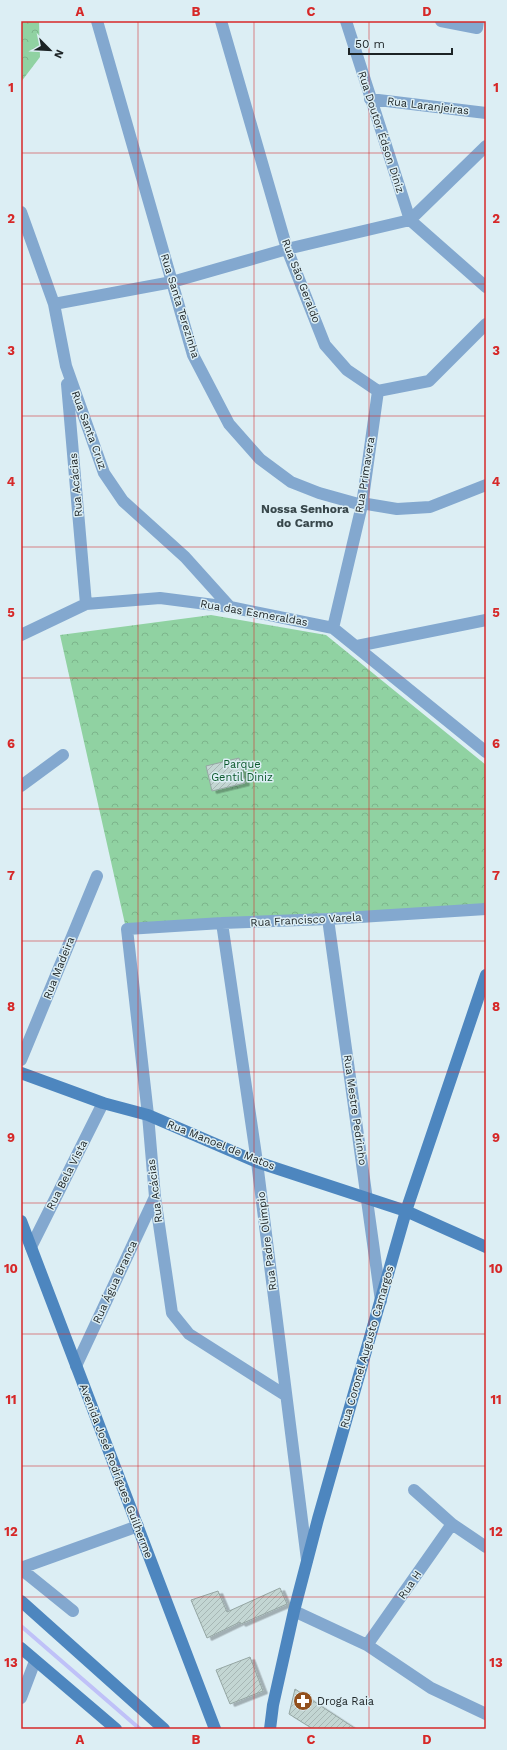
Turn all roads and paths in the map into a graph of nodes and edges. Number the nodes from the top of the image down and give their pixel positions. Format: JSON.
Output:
{"nodes":[{"id":1,"x":97,"y":21,"type":"edge"},
{"id":2,"x":221,"y":21,"type":"edge"},
{"id":3,"x":346,"y":21,"type":"edge"},
{"id":4,"x":441,"y":21,"type":"edge"},
{"id":5,"x":478,"y":25,"type":"edge"},
{"id":6,"x":370,"y":99,"type":"junction"},
{"id":7,"x":486,"y":114,"type":"edge"},
{"id":8,"x":486,"y":146,"type":"edge"},
{"id":9,"x":21,"y":212,"type":"edge"},
{"id":10,"x":410,"y":220,"type":"junction"},
{"id":11,"x":287,"y":249,"type":"junction"},
{"id":12,"x":172,"y":282,"type":"junction"},
{"id":13,"x":486,"y":288,"type":"edge"},
{"id":14,"x":54,"y":304,"type":"junction"},
{"id":15,"x":486,"y":324,"type":"edge"},
{"id":16,"x":66,"y":366,"type":"junction"},
{"id":17,"x":378,"y":391,"type":"junction"},
{"id":18,"x":486,"y":485,"type":"edge"},
{"id":19,"x":362,"y":504,"type":"junction"},
{"id":20,"x":86,"y":604,"type":"junction"},
{"id":21,"x":230,"y":607,"type":"junction"},
{"id":22,"x":486,"y":620,"type":"edge"},
{"id":23,"x":333,"y":628,"type":"junction"},
{"id":24,"x":21,"y":636,"type":"edge"},
{"id":25,"x":357,"y":646,"type":"junction"},
{"id":26,"x":486,"y":752,"type":"edge"},
{"id":27,"x":63,"y":755,"type":"dead end"},
{"id":28,"x":21,"y":786,"type":"edge"},
{"id":29,"x":97,"y":876,"type":"dead end"},
{"id":30,"x":486,"y":908,"type":"edge"},
{"id":31,"x":328,"y":919,"type":"junction"},
{"id":32,"x":222,"y":923,"type":"junction"},
{"id":33,"x":127,"y":929,"type":"joint"},
{"id":34,"x":486,"y":975,"type":"edge"},
{"id":35,"x":21,"y":1060,"type":"edge"},
{"id":36,"x":21,"y":1072,"type":"edge"},
{"id":37,"x":103,"y":1102,"type":"junction"},
{"id":38,"x":148,"y":1115,"type":"junction"},
{"id":39,"x":257,"y":1162,"type":"junction"},
{"id":40,"x":155,"y":1197,"type":"junction"},
{"id":41,"x":368,"y":1198,"type":"junction"},
{"id":42,"x":406,"y":1211,"type":"junction"},
{"id":43,"x":21,"y":1221,"type":"edge"},
{"id":44,"x":31,"y":1247,"type":"junction"},
{"id":45,"x":486,"y":1247,"type":"edge"},
{"id":46,"x":381,"y":1301,"type":"junction"},
{"id":47,"x":76,"y":1366,"type":"junction"},
{"id":48,"x":285,"y":1395,"type":"junction"},
{"id":49,"x":414,"y":1490,"type":"dead end"},
{"id":50,"x":452,"y":1524,"type":"junction"},
{"id":51,"x":138,"y":1526,"type":"junction"},
{"id":52,"x":486,"y":1546,"type":"edge"},
{"id":53,"x":307,"y":1560,"type":"junction"},
{"id":54,"x":21,"y":1568,"type":"edge"},
{"id":55,"x":21,"y":1601,"type":"edge"},
{"id":56,"x":73,"y":1611,"type":"dead end"},
{"id":57,"x":294,"y":1611,"type":"junction"},
{"id":58,"x":367,"y":1645,"type":"junction"},
{"id":59,"x":21,"y":1648,"type":"edge"},
{"id":60,"x":35,"y":1661,"type":"junction"},
{"id":61,"x":21,"y":1698,"type":"edge"},
{"id":62,"x":486,"y":1714,"type":"edge"},
{"id":63,"x":214,"y":1724,"type":"edge"},
{"id":64,"x":268,"y":1727,"type":"edge"},
{"id":65,"x":116,"y":1729,"type":"edge"},
{"id":66,"x":164,"y":1729,"type":"edge"},
{"id":67,"x":222,"y":1729,"type":"edge"}],
"edges":[{"from":1,"to":12,"type":"street","name":"Rua Santa Terezinha"},
{"from":2,"to":11,"type":"street","name":"Rua São Geraldo"},
{"from":3,"to":6,"type":"street","name":"Rua Doutor Édson Diniz"},
{"from":4,"to":5,"type":"street"},
{"from":6,"to":7,"type":"street","name":"Rua Laranjeiras"},
{"from":6,"to":10,"type":"street","name":"Rua Doutor Édson Diniz"},
{"from":8,"to":10,"type":"street"},
{"from":9,"to":14,"type":"street","name":"Rua Santa Cruz"},
{"from":10,"to":11,"type":"street"},
{"from":10,"to":13,"type":"street"},
{"from":11,"to":12,"type":"street"},
{"from":11,"to":17,"type":"street","name":"Rua São Geraldo"},
{"from":12,"to":14,"type":"street"},
{"from":12,"to":19,"type":"street","name":"Rua Santa Terezinha"},
{"from":14,"to":16,"type":"street","name":"Rua Santa Cruz"},
{"from":15,"to":17,"type":"street"},
{"from":16,"to":20,"type":"street","name":"Rua Acácias"},
{"from":16,"to":21,"type":"street","name":"Rua Santa Cruz"},
{"from":17,"to":19,"type":"street","name":"Rua Primavera"},
{"from":18,"to":19,"type":"street","name":"Rua Santa Terezinha"},
{"from":19,"to":23,"type":"street","name":"Rua Primavera"},
{"from":20,"to":21,"type":"street","name":"Rua das Esmeraldas"},
{"from":20,"to":24,"type":"street","name":"Rua das Esmeraldas"},
{"from":21,"to":23,"type":"street","name":"Rua das Esmeraldas"},
{"from":22,"to":25,"type":"street"},
{"from":23,"to":25,"type":"street","name":"Rua das Esmeraldas"},
{"from":25,"to":26,"type":"street","name":"Rua das Esmeraldas"},
{"from":27,"to":28,"type":"street"},
{"from":29,"to":35,"type":"street","name":"Rua Madeira"},
{"from":30,"to":31,"type":"street","name":"Rua Francisco Varela"},
{"from":31,"to":32,"type":"street","name":"Rua Francisco Varela"},
{"from":31,"to":41,"type":"street","name":"Rua Mestre Pedrinho"},
{"from":32,"to":33,"type":"street","name":"Rua Francisco Varela"},
{"from":32,"to":39,"type":"street","name":"Rua Padre Olímpio"},
{"from":33,"to":38,"type":"street","name":"Rua Acácias"},
{"from":34,"to":42,"type":"main road","name":"Rua Coronel Augusto Camargos"},
{"from":36,"to":37,"type":"main road","name":"Rua Manoel de Matos"},
{"from":37,"to":38,"type":"main road","name":"Rua Manoel de Matos"},
{"from":37,"to":44,"type":"street","name":"Rua Bela Vista"},
{"from":38,"to":39,"type":"main road","name":"Rua Manoel de Matos"},
{"from":38,"to":40,"type":"street","name":"Rua Acácias"},
{"from":39,"to":41,"type":"main road","name":"Rua Manoel de Matos"},
{"from":39,"to":48,"type":"street","name":"Rua Padre Olímpio"},
{"from":40,"to":47,"type":"street","name":"Rua Água Branca"},
{"from":40,"to":48,"type":"street","name":"Rua Acácias"},
{"from":41,"to":42,"type":"main road","name":"Rua Manoel de Matos"},
{"from":41,"to":46,"type":"street","name":"Rua Mestre Pedrinho"},
{"from":42,"to":45,"type":"main road","name":"Rua Manoel de Matos"},
{"from":42,"to":46,"type":"main road","name":"Rua Coronel Augusto Camargos"},
{"from":43,"to":44,"type":"main road","name":"Avenida José Rodrigues Guilherme"},
{"from":44,"to":47,"type":"main road","name":"Avenida José Rodrigues Guilherme"},
{"from":46,"to":53,"type":"main road","name":"Rua Coronel Augusto Camargos"},
{"from":47,"to":51,"type":"main road","name":"Avenida José Rodrigues Guilherme"},
{"from":48,"to":53,"type":"street","name":"Rua Padre Olímpio"},
{"from":49,"to":50,"type":"street"},
{"from":50,"to":52,"type":"street"},
{"from":50,"to":58,"type":"street","name":"Rua H"},
{"from":51,"to":54,"type":"street"},
{"from":51,"to":63,"type":"main road","name":"Avenida José Rodrigues Guilherme"},
{"from":53,"to":57,"type":"main road","name":"Rua Coronel Augusto Camargos"},
{"from":54,"to":56,"type":"street"},
{"from":55,"to":66,"type":"main road"},
{"from":57,"to":58,"type":"street"},
{"from":57,"to":64,"type":"main road","name":"Rua Coronel Augusto Camargos"},
{"from":58,"to":62,"type":"street"},
{"from":59,"to":60,"type":"main road"},
{"from":60,"to":61,"type":"street"},
{"from":60,"to":65,"type":"main road"},
{"from":63,"to":67,"type":"main road","name":"Avenida José Rodrigues Guilherme"}]}
